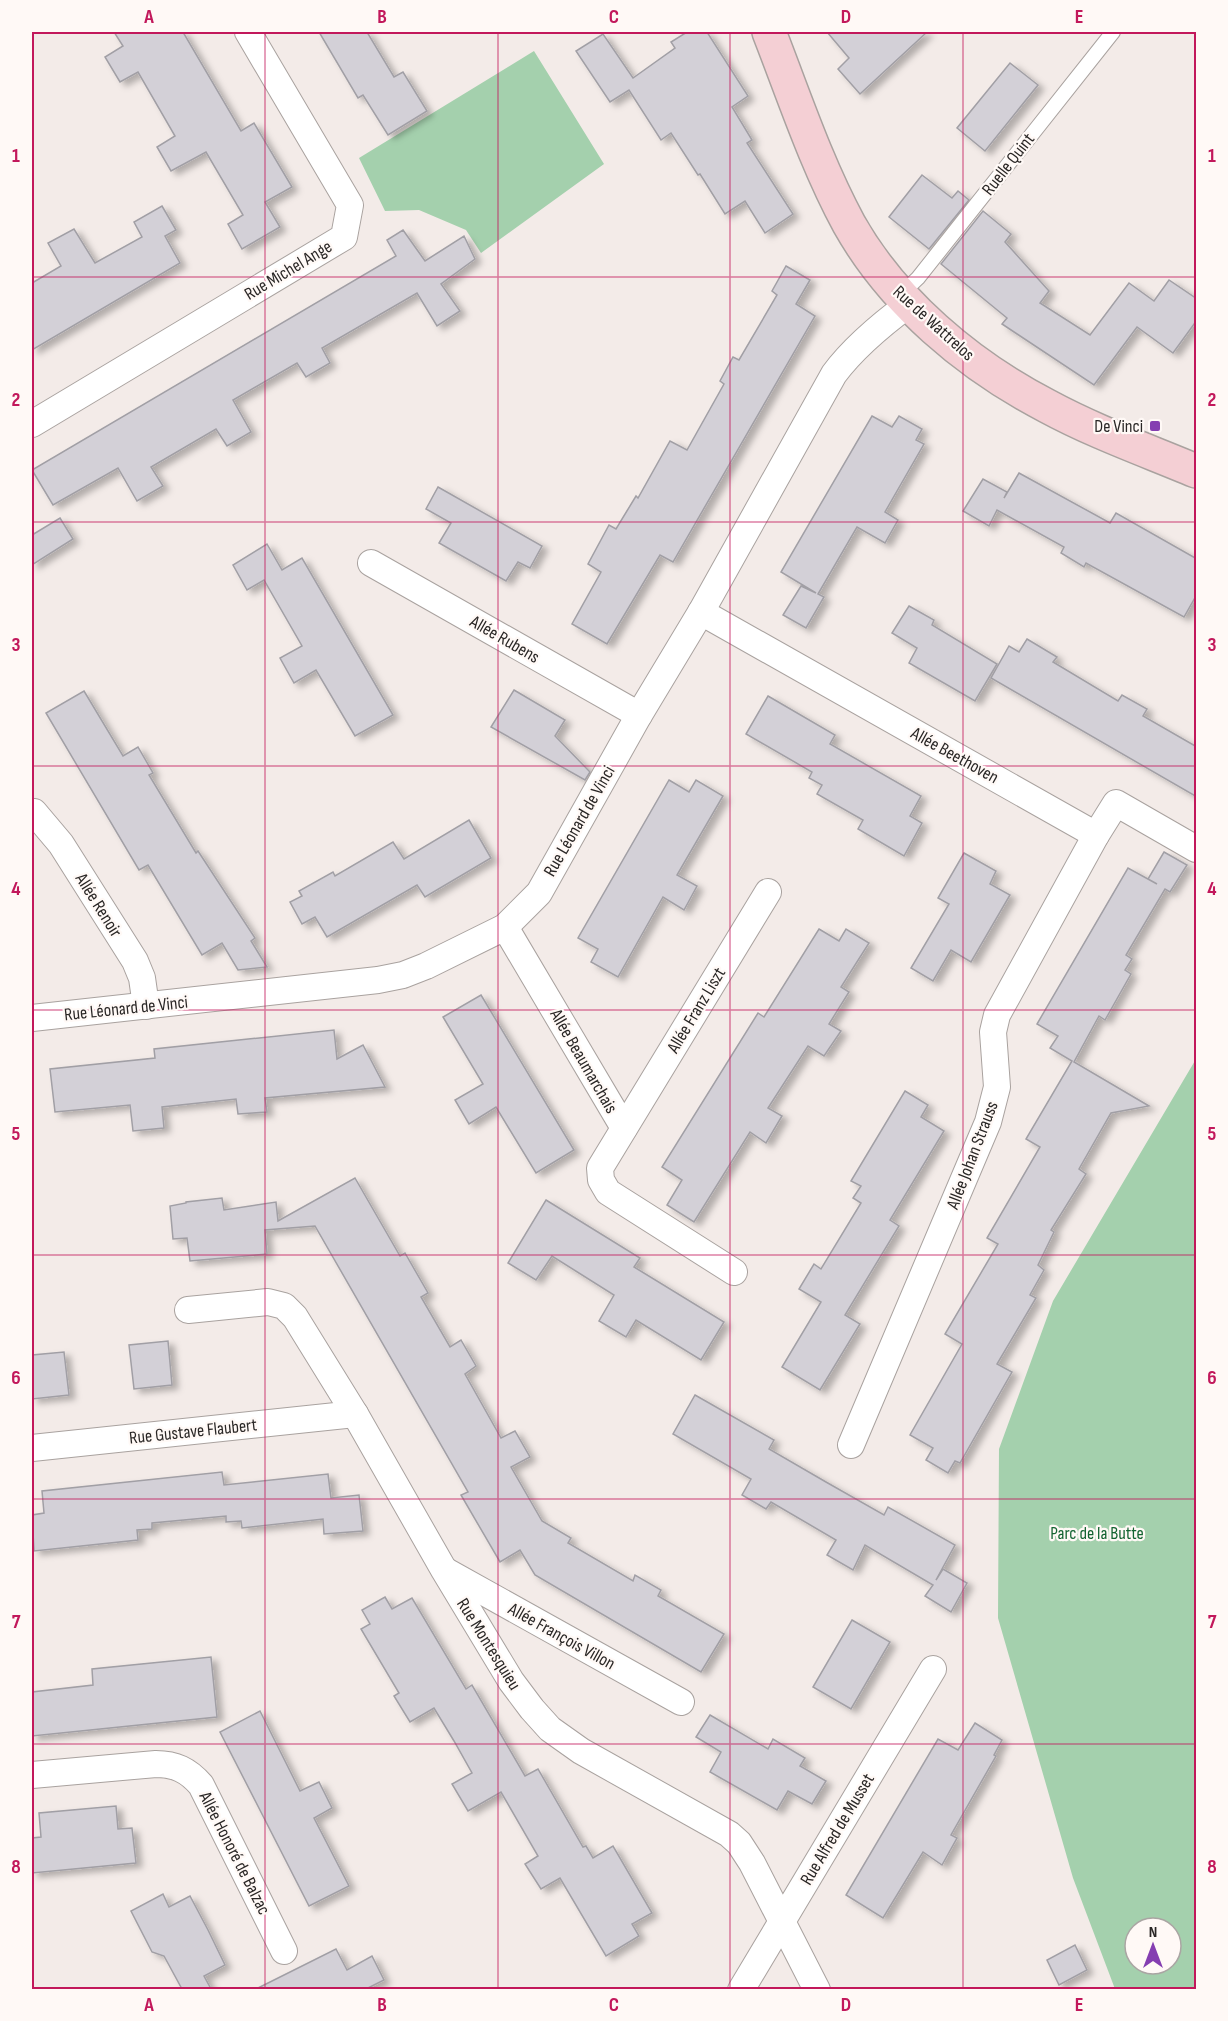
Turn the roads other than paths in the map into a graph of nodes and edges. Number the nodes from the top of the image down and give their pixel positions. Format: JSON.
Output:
{"nodes":[{"id":1,"x":248,"y":32,"type":"edge"},
{"id":2,"x":770,"y":32,"type":"edge"},
{"id":3,"x":1113,"y":32,"type":"edge"},
{"id":4,"x":905,"y":299,"type":"junction"},
{"id":5,"x":32,"y":423,"type":"edge"},
{"id":6,"x":1197,"y":471,"type":"edge"},
{"id":7,"x":371,"y":563,"type":"dead end"},
{"id":8,"x":701,"y":612,"type":"junction"},
{"id":9,"x":639,"y":715,"type":"junction"},
{"id":10,"x":34,"y":812,"type":"dead end"},
{"id":11,"x":1096,"y":835,"type":"junction"},
{"id":12,"x":1197,"y":849,"type":"edge"},
{"id":13,"x":768,"y":892,"type":"dead end"},
{"id":14,"x":505,"y":927,"type":"junction"},
{"id":15,"x":146,"y":1006,"type":"junction"},
{"id":16,"x":32,"y":1018,"type":"edge"},
{"id":17,"x":624,"y":1128,"type":"junction"},
{"id":18,"x":734,"y":1272,"type":"dead end"},
{"id":19,"x":188,"y":1310,"type":"dead end"},
{"id":20,"x":355,"y":1414,"type":"junction"},
{"id":21,"x":851,"y":1445,"type":"dead end"},
{"id":22,"x":32,"y":1448,"type":"edge"},
{"id":23,"x":444,"y":1570,"type":"junction"},
{"id":24,"x":933,"y":1669,"type":"dead end"},
{"id":25,"x":681,"y":1702,"type":"dead end"},
{"id":26,"x":32,"y":1775,"type":"edge"},
{"id":27,"x":782,"y":1922,"type":"junction"},
{"id":28,"x":284,"y":1951,"type":"dead end"},
{"id":29,"x":741,"y":1989,"type":"edge"},
{"id":30,"x":817,"y":1989,"type":"edge"}],
"edges":[{"from":1,"to":5,"type":"street","name":"Rue Michel Ange"},
{"from":2,"to":4,"type":"street","name":"Rue de Wattrelos"},
{"from":3,"to":4,"type":"lane","name":"Ruelle Quint"},
{"from":4,"to":6,"type":"street","name":"Rue de Wattrelos"},
{"from":4,"to":8,"type":"street","name":"Rue Léonard de Vinci"},
{"from":7,"to":9,"type":"street","name":"Allée Rubens"},
{"from":8,"to":9,"type":"street","name":"Rue Léonard de Vinci"},
{"from":8,"to":11,"type":"street","name":"Allée Beethoven"},
{"from":9,"to":14,"type":"street","name":"Rue Léonard de Vinci"},
{"from":10,"to":15,"type":"street","name":"Allée Renoir"},
{"from":11,"to":12,"type":"street"},
{"from":11,"to":21,"type":"street","name":"Allée Johan Strauss"},
{"from":13,"to":17,"type":"street","name":"Allée Franz Liszt"},
{"from":14,"to":15,"type":"street","name":"Rue Léonard de Vinci"},
{"from":14,"to":17,"type":"street","name":"Allée Beaumarchais"},
{"from":15,"to":16,"type":"street","name":"Rue Léonard de Vinci"},
{"from":17,"to":18,"type":"street","name":"Allée Beaumarchais"},
{"from":19,"to":20,"type":"street","name":"Rue Montesquieu"},
{"from":20,"to":22,"type":"street","name":"Rue Gustave Flaubert"},
{"from":20,"to":23,"type":"street","name":"Rue Montesquieu"},
{"from":23,"to":25,"type":"street","name":"Allée François Villon"},
{"from":23,"to":27,"type":"street","name":"Rue Montesquieu"},
{"from":24,"to":27,"type":"street","name":"Rue Alfred de Musset"},
{"from":26,"to":28,"type":"street","name":"Allée Honoré de Balzac"},
{"from":27,"to":29,"type":"street","name":"Rue Alfred de Musset"},
{"from":27,"to":30,"type":"street","name":"Rue Montesquieu"}]}
